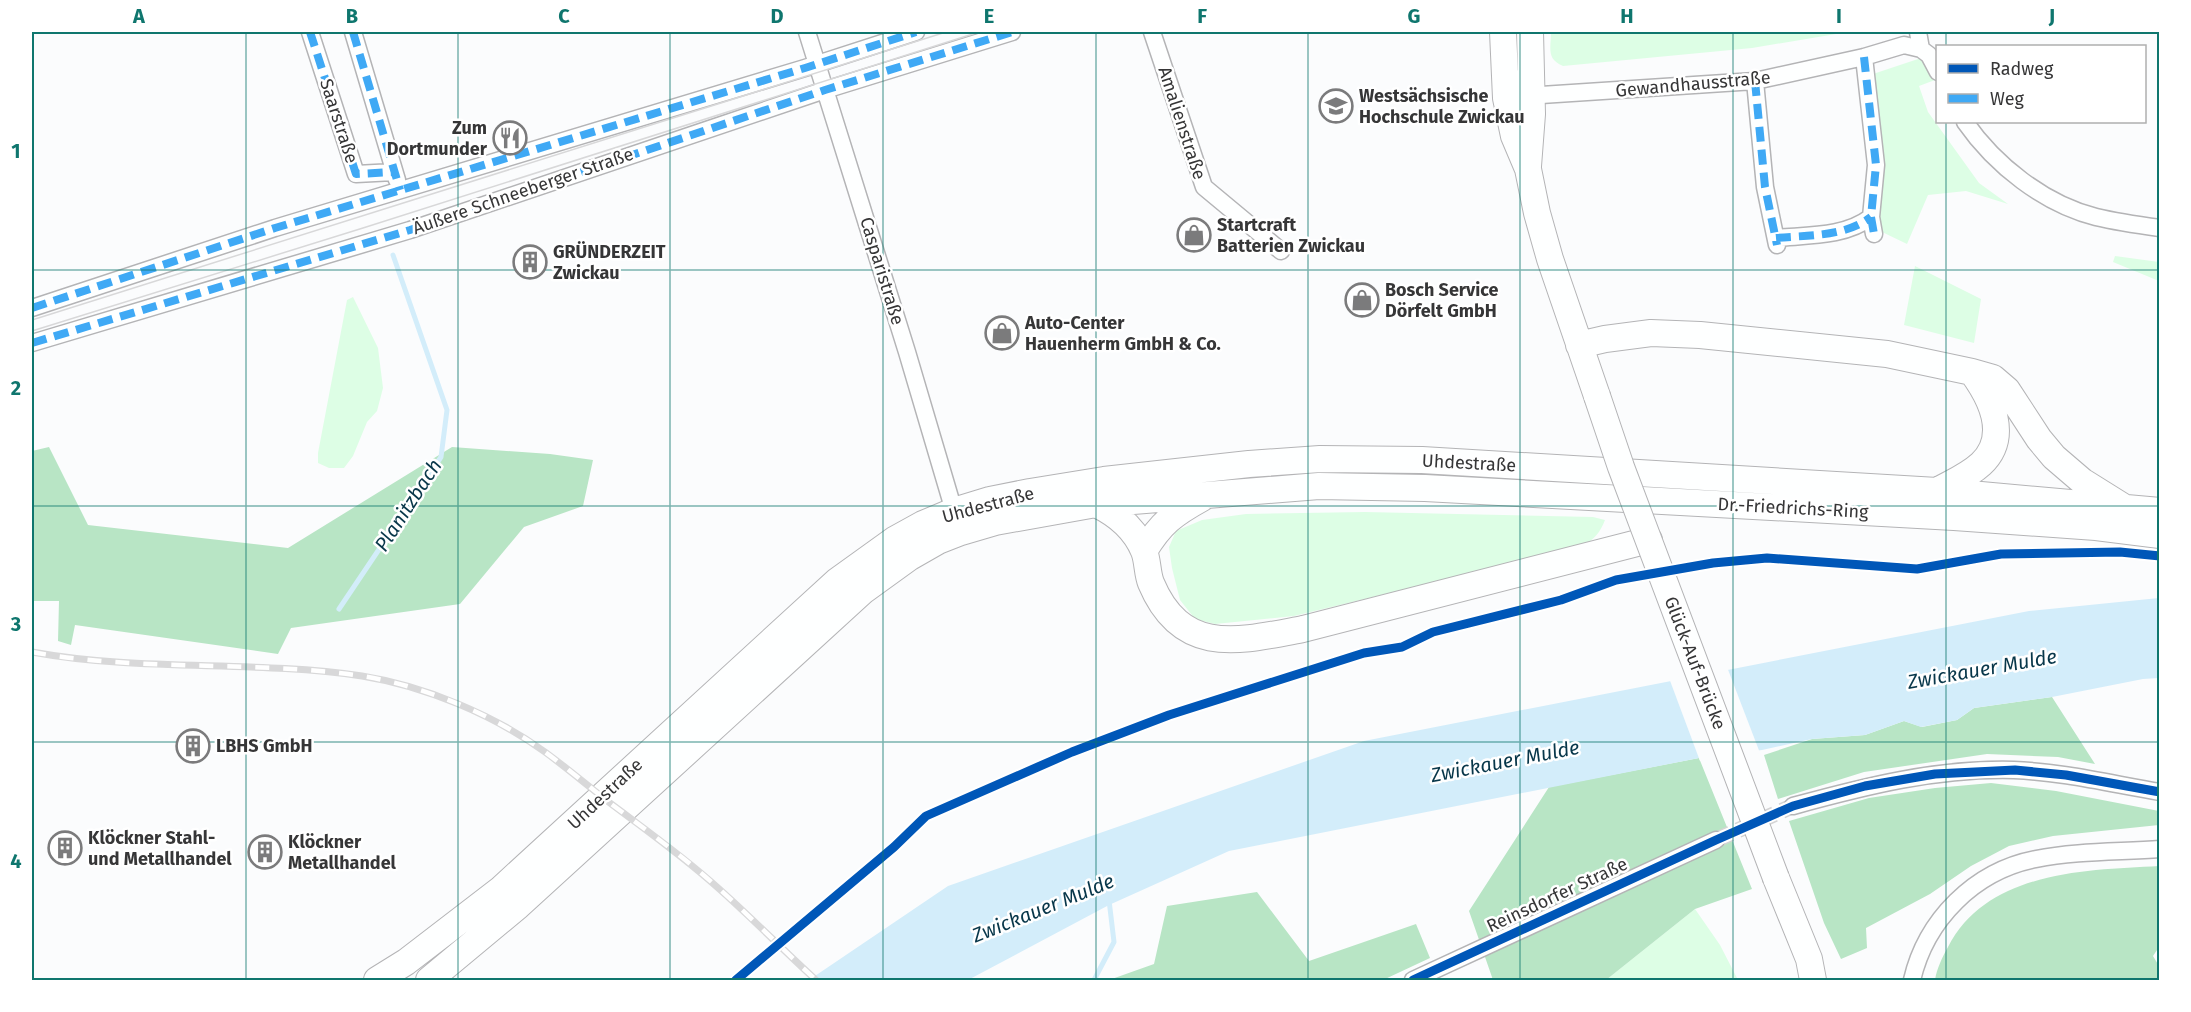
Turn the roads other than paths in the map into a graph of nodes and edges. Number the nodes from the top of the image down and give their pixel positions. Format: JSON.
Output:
{"nodes":[{"id":1,"x":310,"y":32,"type":"edge"},
{"id":2,"x":353,"y":32,"type":"edge"},
{"id":3,"x":807,"y":32,"type":"edge"},
{"id":4,"x":916,"y":32,"type":"edge"},
{"id":5,"x":1012,"y":32,"type":"edge"},
{"id":6,"x":1152,"y":32,"type":"edge"},
{"id":7,"x":1503,"y":32,"type":"edge"},
{"id":8,"x":1530,"y":32,"type":"edge"},
{"id":9,"x":1918,"y":32,"type":"edge"},
{"id":10,"x":1922,"y":50,"type":"junction"},
{"id":11,"x":1864,"y":57,"type":"junction"},
{"id":12,"x":817,"y":64,"type":"junction"},
{"id":13,"x":1504,"y":66,"type":"junction"},
{"id":14,"x":1936,"y":68,"type":"edge"},
{"id":15,"x":1755,"y":81,"type":"junction"},
{"id":16,"x":825,"y":90,"type":"junction"},
{"id":17,"x":1531,"y":93,"type":"junction"},
{"id":18,"x":1966,"y":123,"type":"edge"},
{"id":19,"x":1528,"y":169,"type":"junction"},
{"id":20,"x":394,"y":172,"type":"junction"},
{"id":21,"x":400,"y":190,"type":"junction"},
{"id":22,"x":2160,"y":228,"type":"edge"},
{"id":23,"x":1281,"y":251,"type":"dead end"},
{"id":24,"x":32,"y":308,"type":"edge"},
{"id":25,"x":32,"y":342,"type":"edge"},
{"id":26,"x":1579,"y":345,"type":"junction"},
{"id":27,"x":1972,"y":372,"type":"junction"},
{"id":28,"x":1692,"y":476,"type":"joint"},
{"id":29,"x":1425,"y":488,"type":"joint"},
{"id":30,"x":1937,"y":491,"type":"junction"},
{"id":31,"x":1209,"y":494,"type":"junction"},
{"id":32,"x":1096,"y":504,"type":"junction"},
{"id":33,"x":2125,"y":508,"type":"junction"},
{"id":34,"x":954,"y":511,"type":"junction"},
{"id":35,"x":2160,"y":511,"type":"edge"},
{"id":36,"x":2160,"y":535,"type":"edge"},
{"id":37,"x":1649,"y":540,"type":"junction"},
{"id":38,"x":1144,"y":552,"type":"junction"},
{"id":39,"x":2160,"y":792,"type":"edge"},
{"id":40,"x":1793,"y":806,"type":"tunnel mouth"},
{"id":41,"x":1716,"y":840,"type":"tunnel mouth"},
{"id":42,"x":2160,"y":849,"type":"edge"},
{"id":43,"x":1811,"y":970,"type":"edge"},
{"id":44,"x":1914,"y":974,"type":"edge"},
{"id":45,"x":377,"y":981,"type":"edge"},
{"id":46,"x":429,"y":981,"type":"edge"},
{"id":47,"x":1413,"y":981,"type":"edge"},
{"id":48,"x":1829,"y":981,"type":"edge"},
{"id":49,"x":1899,"y":981,"type":"edge"}],
"edges":[{"from":1,"to":20,"type":"street","name":"Saarstraße"},
{"from":2,"to":20,"type":"street","name":"Saarstraße"},
{"from":3,"to":12,"type":"street","name":"Casparistraße"},
{"from":4,"to":12,"type":"street","name":"Äußere Schneeberger Straße"},
{"from":5,"to":16,"type":"street","name":"Äußere Schneeberger Straße"},
{"from":6,"to":23,"type":"street","name":"Amalienstraße"},
{"from":7,"to":13,"type":"main road"},
{"from":8,"to":17,"type":"main road"},
{"from":9,"to":10,"type":"street"},
{"from":10,"to":11,"type":"street","name":"Gewandhausstraße"},
{"from":10,"to":14,"type":"street"},
{"from":11,"to":15,"type":"street","name":"Gewandhausstraße"},
{"from":11,"to":15,"type":"street"},
{"from":12,"to":16,"type":"street","name":"Casparistraße"},
{"from":12,"to":21,"type":"street","name":"Äußere Schneeberger Straße"},
{"from":13,"to":17,"type":"street"},
{"from":13,"to":19,"type":"main road"},
{"from":15,"to":17,"type":"street","name":"Gewandhausstraße"},
{"from":16,"to":25,"type":"street","name":"Äußere Schneeberger Straße"},
{"from":16,"to":34,"type":"street","name":"Casparistraße"},
{"from":17,"to":19,"type":"main road"},
{"from":18,"to":22,"type":"street"},
{"from":19,"to":26,"type":"main road"},
{"from":20,"to":21,"type":"street","name":"Saarstraße"},
{"from":21,"to":24,"type":"street","name":"Äußere Schneeberger Straße"},
{"from":26,"to":27,"type":"main road"},
{"from":26,"to":37,"type":"main road","name":"Glück-Auf-Brücke","bridge":true},
{"from":27,"to":30,"type":"main road"},
{"from":27,"to":33,"type":"main road"},
{"from":28,"to":30,"type":"main road","name":"Dr.-Friedrichs-Ring"},
{"from":28,"to":34,"type":"main road","name":"Uhdestraße"},
{"from":29,"to":31,"type":"main road","name":"Uhdestraße"},
{"from":29,"to":36,"type":"main road","name":"Dr.-Friedrichs-Ring"},
{"from":30,"to":33,"type":"main road","name":"Dr.-Friedrichs-Ring"},
{"from":31,"to":32,"type":"main road","name":"Uhdestraße"},
{"from":31,"to":38,"type":"main road"},
{"from":32,"to":38,"type":"main road"},
{"from":32,"to":46,"type":"main road","name":"Uhdestraße"},
{"from":33,"to":35,"type":"main road","name":"Dr.-Friedrichs-Ring"},
{"from":34,"to":45,"type":"main road","name":"Uhdestraße"},
{"from":37,"to":38,"type":"main road"},
{"from":37,"to":43,"type":"main road","name":"Glück-Auf-Brücke","bridge":true},
{"from":39,"to":40,"type":"street"},
{"from":41,"to":47,"type":"street","name":"Reinsdorfer Straße"},
{"from":42,"to":44,"type":"street"},
{"from":43,"to":48,"type":"main road"},
{"from":44,"to":49,"type":"street"}]}
